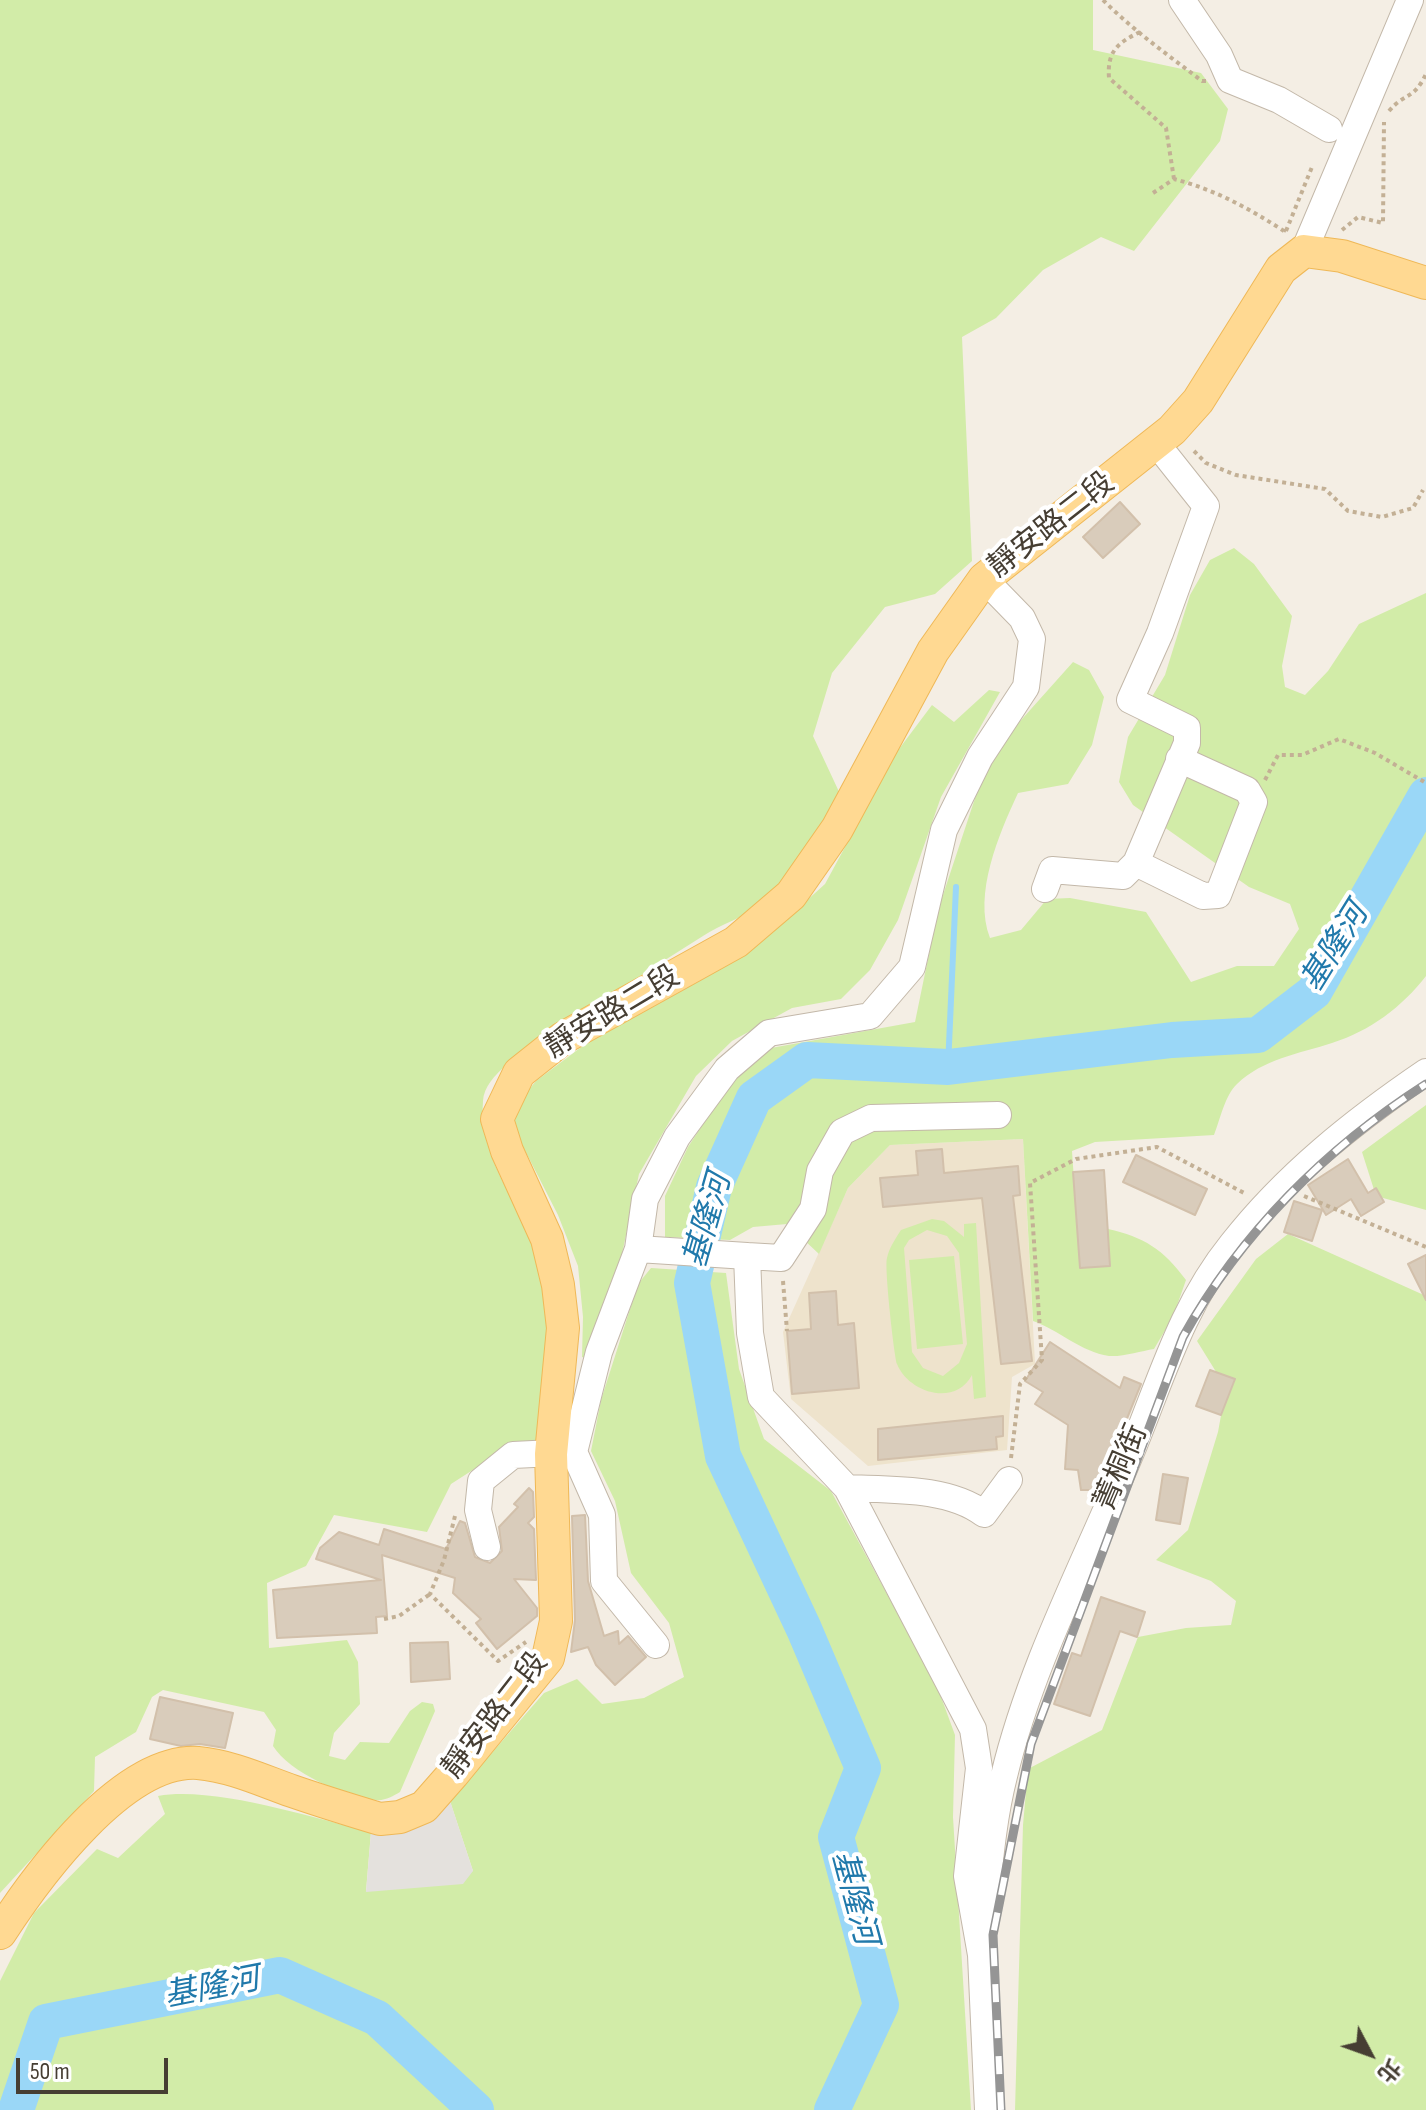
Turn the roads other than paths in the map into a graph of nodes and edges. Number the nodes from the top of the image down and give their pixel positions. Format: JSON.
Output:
{"nodes":[{"id":1,"x":1182,"y":0,"type":"edge"},
{"id":2,"x":1410,"y":0,"type":"edge"},
{"id":3,"x":1329,"y":129,"type":"dead end"},
{"id":4,"x":1290,"y":248,"type":"junction"},
{"id":5,"x":1426,"y":283,"type":"edge"},
{"id":6,"x":1164,"y":437,"type":"junction"},
{"id":7,"x":984,"y":579,"type":"junction"},
{"id":8,"x":1179,"y":759,"type":"junction"},
{"id":9,"x":1136,"y":863,"type":"junction"},
{"id":10,"x":1045,"y":889,"type":"dead end"},
{"id":11,"x":1426,"y":1072,"type":"edge"},
{"id":12,"x":998,"y":1115,"type":"dead end"},
{"id":13,"x":648,"y":1250,"type":"junction"},
{"id":14,"x":739,"y":1256,"type":"junction"},
{"id":15,"x":563,"y":1453,"type":"junction"},
{"id":16,"x":1009,"y":1480,"type":"road end"},
{"id":17,"x":847,"y":1488,"type":"junction"},
{"id":18,"x":487,"y":1547,"type":"dead end"},
{"id":19,"x":656,"y":1645,"type":"dead end"},
{"id":20,"x":0,"y":1933,"type":"edge"},
{"id":21,"x":981,"y":1955,"type":"junction"},
{"id":22,"x":988,"y":2110,"type":"edge"}],
"edges":[{"from":1,"to":3,"type":"street"},
{"from":2,"to":4,"type":"street"},
{"from":4,"to":5,"type":"main road"},
{"from":4,"to":6,"type":"main road","name":"靜安路二段"},
{"from":6,"to":7,"type":"main road","name":"靜安路二段"},
{"from":6,"to":8,"type":"street"},
{"from":7,"to":13,"type":"street"},
{"from":7,"to":15,"type":"main road","name":"靜安路二段"},
{"from":8,"to":9,"type":"street"},
{"from":8,"to":9,"type":"street"},
{"from":9,"to":10,"type":"street"},
{"from":11,"to":21,"type":"street","name":"菁桐街"},
{"from":12,"to":14,"type":"street"},
{"from":13,"to":14,"type":"street"},
{"from":13,"to":15,"type":"street"},
{"from":14,"to":17,"type":"street","name":"菁桐街"},
{"from":15,"to":18,"type":"street"},
{"from":15,"to":19,"type":"street"},
{"from":15,"to":20,"type":"main road","name":"靜安路二段"},
{"from":16,"to":17,"type":"street"},
{"from":17,"to":21,"type":"street","name":"菁桐街"},
{"from":21,"to":22,"type":"street","name":"菁桐街"}]}
